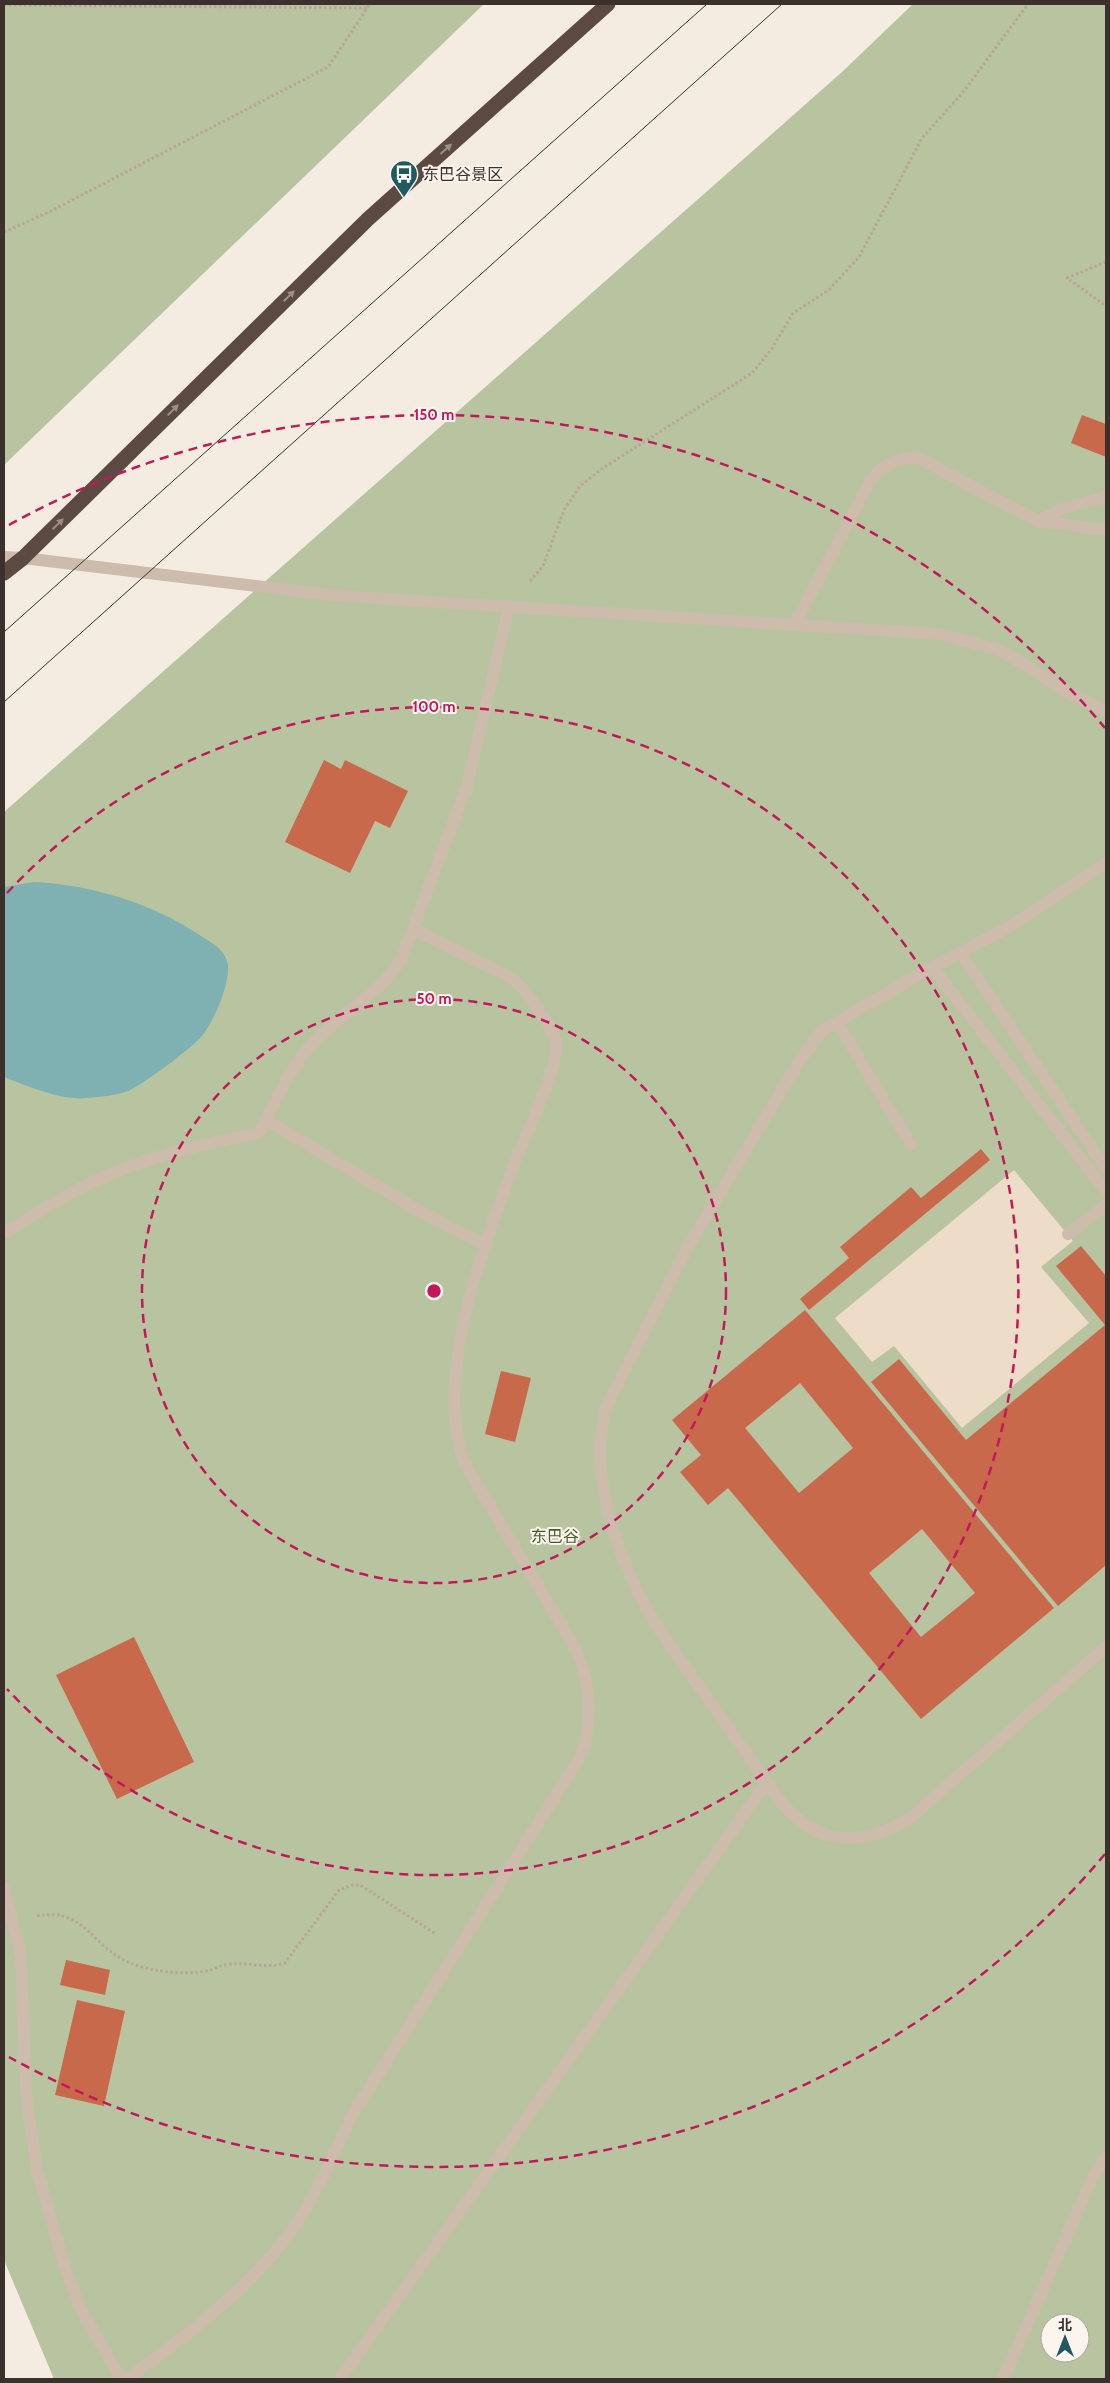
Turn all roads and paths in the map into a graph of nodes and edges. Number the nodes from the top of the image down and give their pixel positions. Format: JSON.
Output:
{"nodes":[{"id":1,"x":370,"y":4,"type":"edge"},
{"id":2,"x":608,"y":4,"type":"edge"},
{"id":3,"x":1028,"y":4,"type":"edge"},
{"id":4,"x":4,"y":5,"type":"edge"},
{"id":5,"x":368,"y":8,"type":"junction"},
{"id":6,"x":4,"y":232,"type":"edge"},
{"id":7,"x":1106,"y":262,"type":"edge"},
{"id":8,"x":1106,"y":306,"type":"edge"},
{"id":9,"x":1106,"y":497,"type":"edge"},
{"id":10,"x":1038,"y":521,"type":"junction"},
{"id":11,"x":1106,"y":530,"type":"edge"},
{"id":12,"x":4,"y":557,"type":"edge"},
{"id":13,"x":23,"y":558,"type":"junction"},
{"id":14,"x":4,"y":573,"type":"edge"},
{"id":15,"x":509,"y":606,"type":"junction"},
{"id":16,"x":795,"y":624,"type":"junction"},
{"id":17,"x":1106,"y":712,"type":"edge"},
{"id":18,"x":1106,"y":863,"type":"edge"},
{"id":19,"x":413,"y":929,"type":"junction"},
{"id":20,"x":965,"y":959,"type":"dead end"},
{"id":21,"x":932,"y":967,"type":"junction"},
{"id":22,"x":837,"y":1022,"type":"junction"},
{"id":23,"x":266,"y":1120,"type":"junction"},
{"id":24,"x":911,"y":1145,"type":"dead end"},
{"id":25,"x":1106,"y":1169,"type":"edge"},
{"id":26,"x":1106,"y":1191,"type":"edge"},
{"id":27,"x":1106,"y":1205,"type":"edge"},
{"id":28,"x":4,"y":1233,"type":"edge"},
{"id":29,"x":1068,"y":1234,"type":"dead end"},
{"id":30,"x":486,"y":1246,"type":"junction"},
{"id":31,"x":1106,"y":1647,"type":"edge"},
{"id":32,"x":767,"y":1782,"type":"junction"},
{"id":33,"x":4,"y":1887,"type":"edge"},
{"id":34,"x":12,"y":1920,"type":"junction"},
{"id":35,"x":458,"y":1949,"type":"junction"},
{"id":36,"x":1106,"y":2157,"type":"edge"},
{"id":37,"x":121,"y":2379,"type":"edge"},
{"id":38,"x":126,"y":2379,"type":"edge"},
{"id":39,"x":340,"y":2379,"type":"edge"},
{"id":40,"x":1003,"y":2379,"type":"edge"}],
"edges":[{"from":1,"to":5,"type":"path"},
{"from":13,"to":2,"type":"highway","one_way":true},
{"from":3,"to":15,"type":"path"},
{"from":4,"to":5,"type":"path"},
{"from":5,"to":6,"type":"path"},
{"from":7,"to":8,"type":"path"},
{"from":9,"to":10,"type":"street"},
{"from":10,"to":11,"type":"street"},
{"from":10,"to":16,"type":"street"},
{"from":12,"to":13,"type":"street"},
{"from":13,"to":14,"type":"highway"},
{"from":13,"to":15,"type":"street"},
{"from":15,"to":16,"type":"street"},
{"from":15,"to":19,"type":"street"},
{"from":16,"to":17,"type":"street"},
{"from":18,"to":21,"type":"street"},
{"from":19,"to":23,"type":"street"},
{"from":19,"to":30,"type":"street"},
{"from":20,"to":25,"type":"street"},
{"from":21,"to":22,"type":"street"},
{"from":21,"to":26,"type":"street"},
{"from":22,"to":24,"type":"street"},
{"from":22,"to":32,"type":"street"},
{"from":23,"to":28,"type":"street"},
{"from":23,"to":30,"type":"street"},
{"from":27,"to":29,"type":"street"},
{"from":30,"to":35,"type":"street"},
{"from":31,"to":32,"type":"street"},
{"from":32,"to":39,"type":"street"},
{"from":33,"to":34,"type":"street"},
{"from":34,"to":35,"type":"path"},
{"from":34,"to":37,"type":"street"},
{"from":35,"to":38,"type":"street"},
{"from":36,"to":40,"type":"street"}]}
